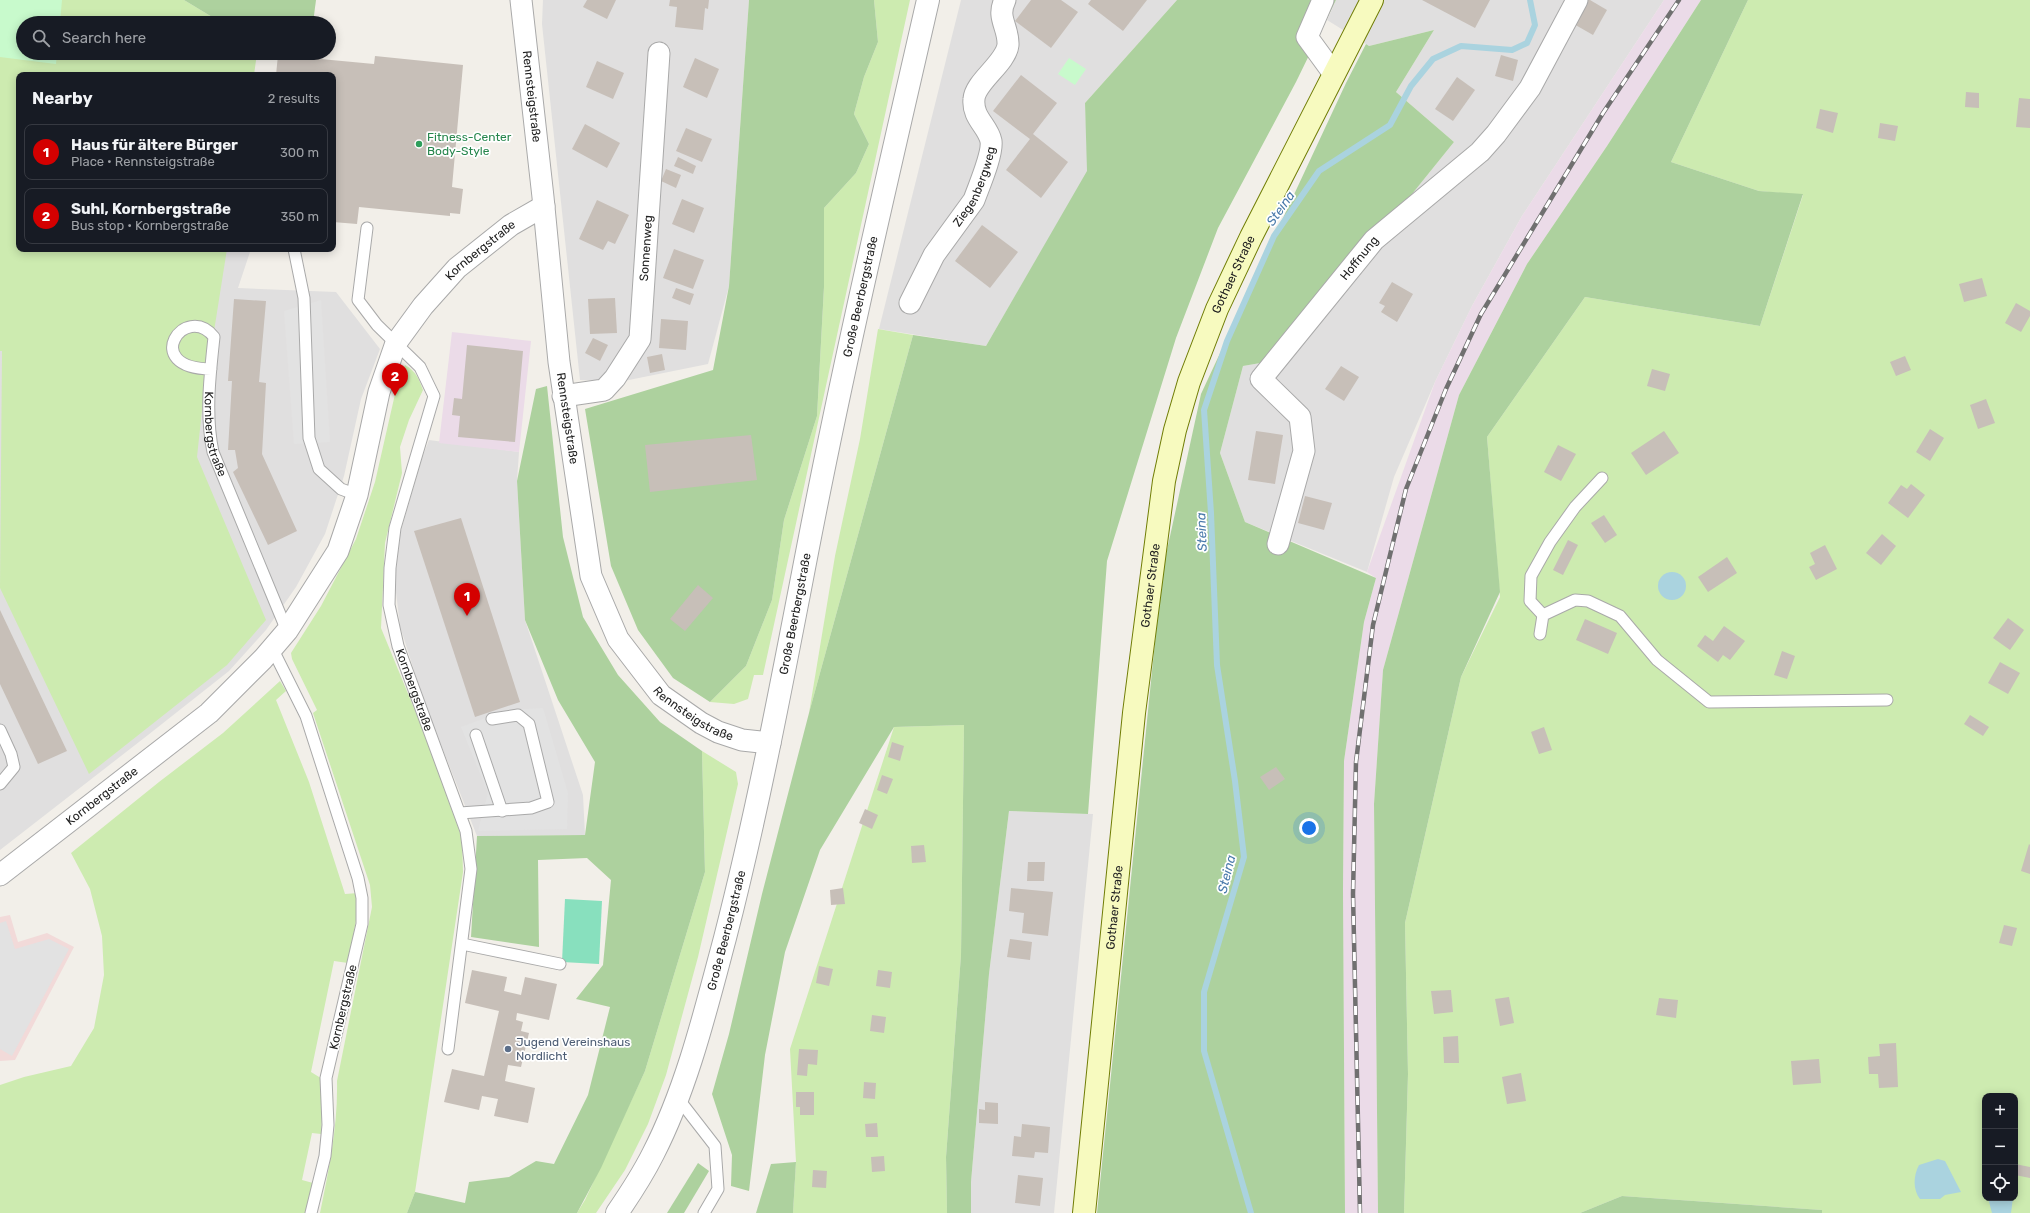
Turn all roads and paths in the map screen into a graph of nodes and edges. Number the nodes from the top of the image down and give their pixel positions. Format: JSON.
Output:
{"nodes":[{"id":1,"x":521,"y":0,"type":"edge"},
{"id":2,"x":928,"y":0,"type":"edge"},
{"id":3,"x":1005,"y":0,"type":"edge"},
{"id":4,"x":1322,"y":0,"type":"edge"},
{"id":5,"x":1372,"y":0,"type":"edge"},
{"id":6,"x":1577,"y":0,"type":"edge"},
{"id":7,"x":659,"y":53,"type":"dead end"},
{"id":8,"x":1334,"y":74,"type":"junction"},
{"id":9,"x":544,"y":206,"type":"junction"},
{"id":10,"x":367,"y":228,"type":"dead end"},
{"id":11,"x":295,"y":252,"type":"edge"},
{"id":12,"x":910,"y":303,"type":"dead end"},
{"id":13,"x":396,"y":343,"type":"junction"},
{"id":14,"x":211,"y":369,"type":"junction"},
{"id":15,"x":563,"y":396,"type":"junction"},
{"id":16,"x":1602,"y":478,"type":"dead end"},
{"id":17,"x":357,"y":495,"type":"junction"},
{"id":18,"x":1278,"y":544,"type":"dead end"},
{"id":19,"x":1543,"y":615,"type":"junction"},
{"id":20,"x":287,"y":631,"type":"junction"},
{"id":21,"x":1540,"y":634,"type":"dead end"},
{"id":22,"x":272,"y":648,"type":"junction"},
{"id":23,"x":1887,"y":700,"type":"dead end"},
{"id":24,"x":492,"y":719,"type":"dead end"},
{"id":25,"x":0,"y":730,"type":"edge"},
{"id":26,"x":476,"y":735,"type":"dead end"},
{"id":27,"x":770,"y":743,"type":"junction"},
{"id":28,"x":0,"y":784,"type":"edge"},
{"id":29,"x":502,"y":810,"type":"junction"},
{"id":30,"x":460,"y":813,"type":"junction"},
{"id":31,"x":0,"y":875,"type":"edge"},
{"id":32,"x":462,"y":944,"type":"junction"},
{"id":33,"x":560,"y":964,"type":"dead end"},
{"id":34,"x":448,"y":1049,"type":"dead end"},
{"id":35,"x":677,"y":1098,"type":"junction"},
{"id":36,"x":311,"y":1213,"type":"edge"},
{"id":37,"x":617,"y":1213,"type":"edge"},
{"id":38,"x":704,"y":1213,"type":"edge"},
{"id":39,"x":1084,"y":1213,"type":"edge"}],
"edges":[{"from":1,"to":9,"type":"street","name":"Rennsteigstraße"},
{"from":2,"to":27,"type":"street","name":"Große Beerbergstraße"},
{"from":3,"to":12,"type":"street","name":"Ziegenbergweg"},
{"from":4,"to":8,"type":"street"},
{"from":5,"to":8,"type":"main road","name":"Gothaer Straße"},
{"from":6,"to":18,"type":"street","name":"Hoffnung"},
{"from":7,"to":15,"type":"street","name":"Sonnenweg"},
{"from":8,"to":39,"type":"main road","name":"Gothaer Straße"},
{"from":9,"to":13,"type":"street","name":"Kornbergstraße"},
{"from":9,"to":15,"type":"street","name":"Rennsteigstraße"},
{"from":10,"to":13,"type":"lane"},
{"from":11,"to":17,"type":"lane"},
{"from":13,"to":17,"type":"street","name":"Kornbergstraße"},
{"from":13,"to":30,"type":"lane","name":"Kornbergstraße"},
{"from":14,"to":14,"type":"lane","name":"Kornbergstraße"},
{"from":14,"to":20,"type":"lane","name":"Kornbergstraße"},
{"from":15,"to":27,"type":"street","name":"Rennsteigstraße"},
{"from":16,"to":19,"type":"lane"},
{"from":17,"to":20,"type":"street","name":"Kornbergstraße"},
{"from":19,"to":21,"type":"lane"},
{"from":19,"to":23,"type":"lane"},
{"from":20,"to":22,"type":"street","name":"Kornbergstraße"},
{"from":22,"to":31,"type":"street","name":"Kornbergstraße"},
{"from":22,"to":36,"type":"lane","name":"Kornbergstraße"},
{"from":24,"to":29,"type":"lane"},
{"from":25,"to":28,"type":"lane"},
{"from":26,"to":29,"type":"lane"},
{"from":27,"to":35,"type":"street","name":"Große Beerbergstraße"},
{"from":29,"to":30,"type":"lane"},
{"from":30,"to":32,"type":"lane","name":"Kornbergstraße"},
{"from":32,"to":33,"type":"lane"},
{"from":32,"to":34,"type":"lane","name":"Kornbergstraße"},
{"from":35,"to":37,"type":"street","name":"Große Beerbergstraße"},
{"from":35,"to":38,"type":"lane"}]}
